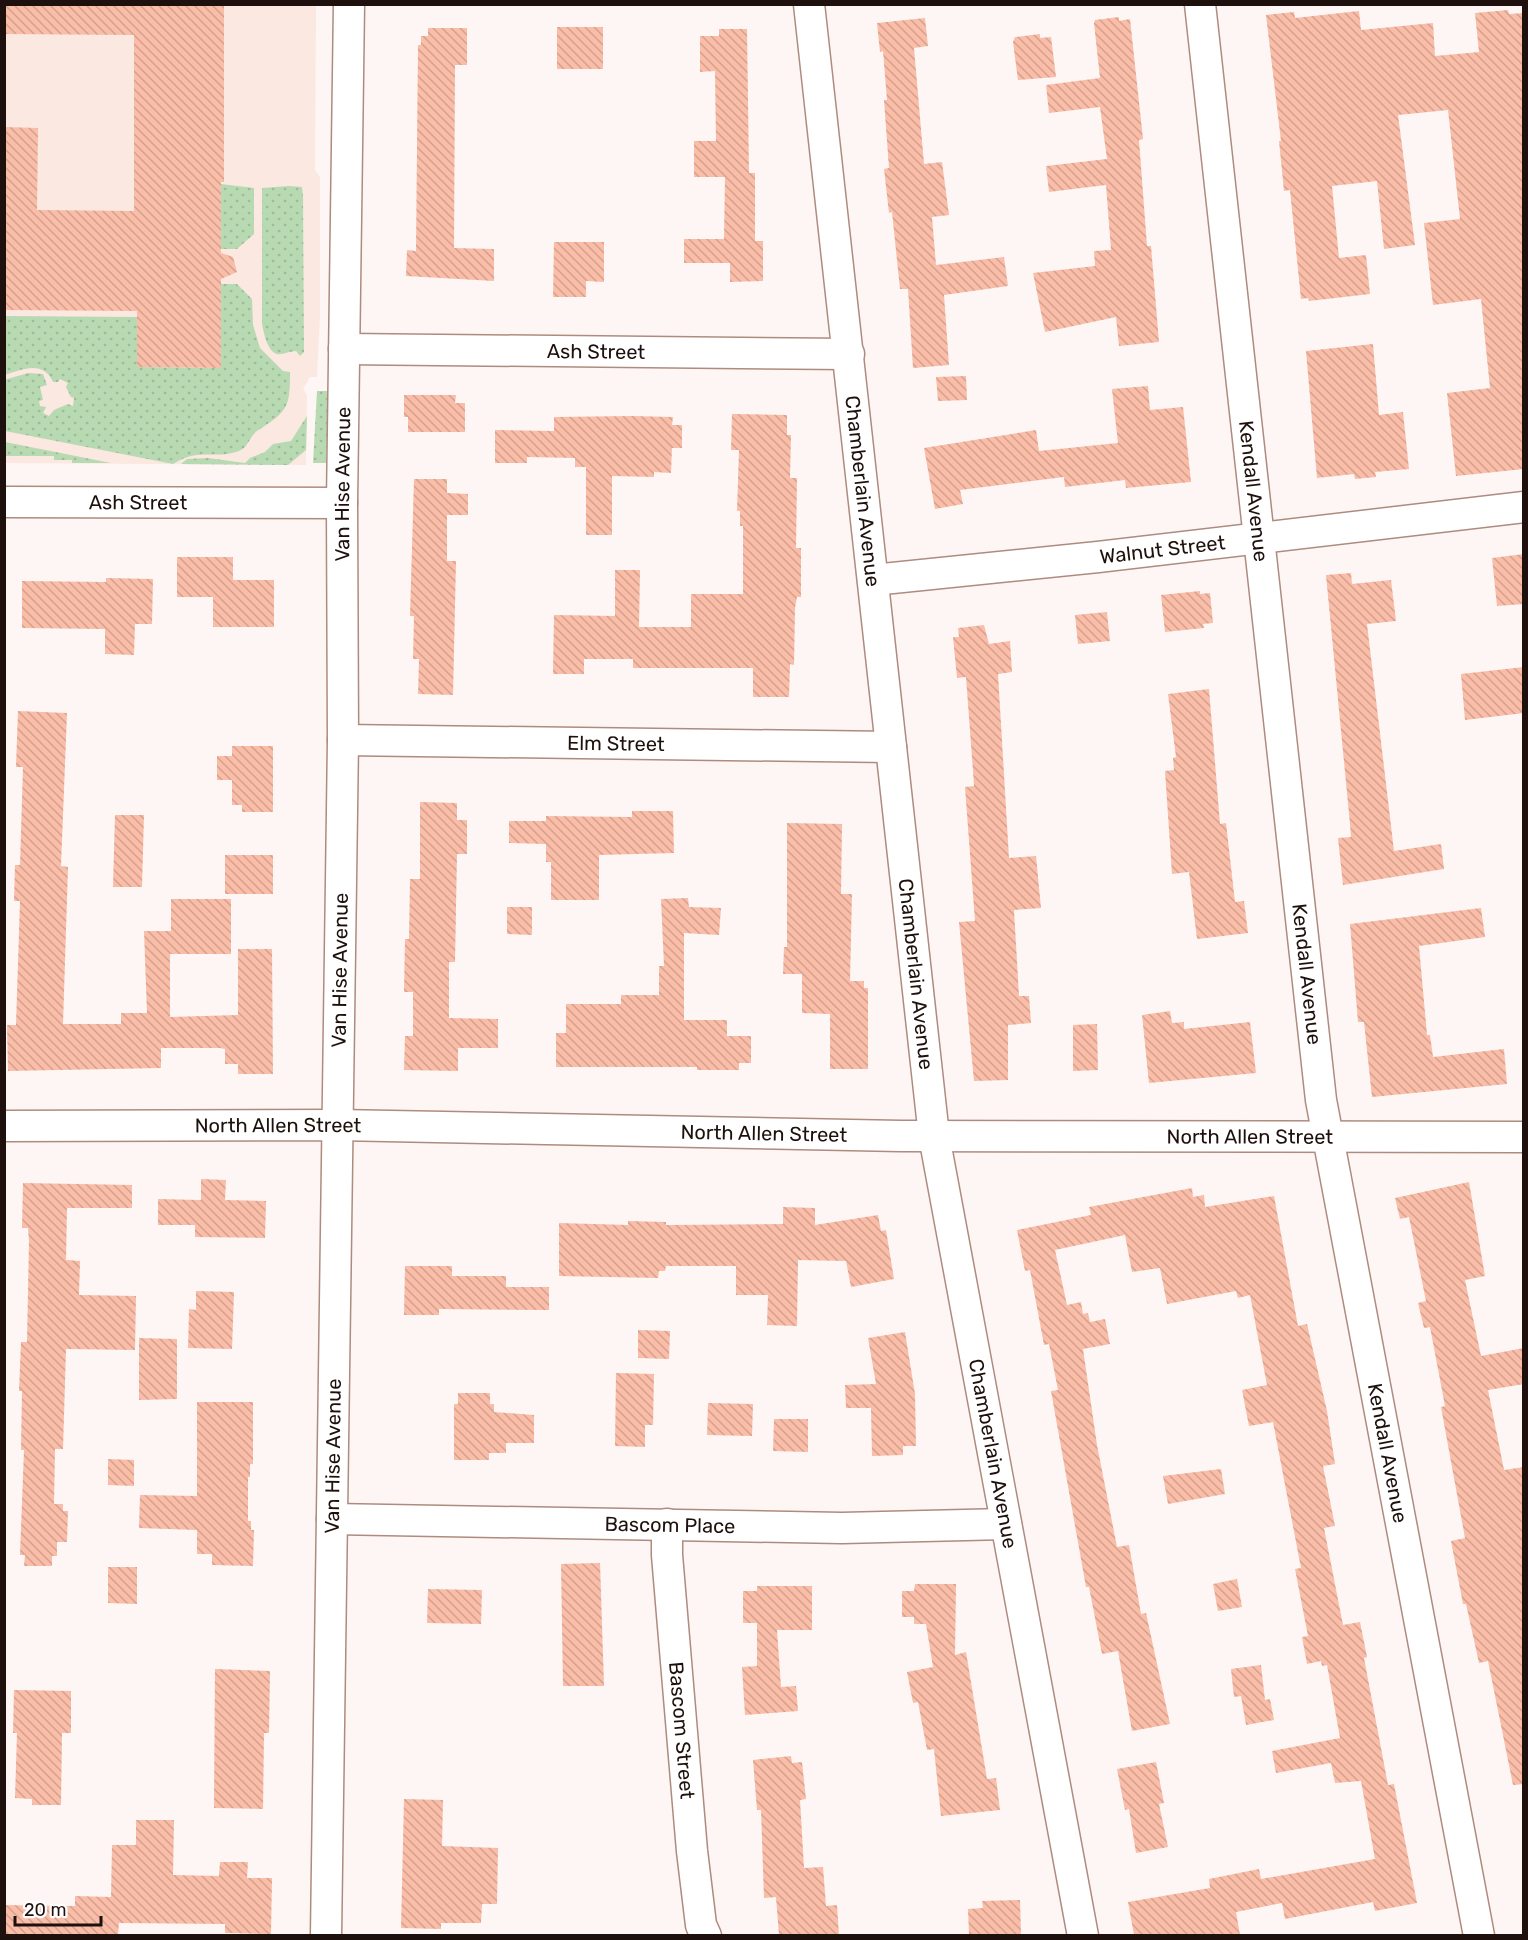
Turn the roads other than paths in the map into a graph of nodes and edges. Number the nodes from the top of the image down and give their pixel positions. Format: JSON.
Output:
{"nodes":[{"id":1,"x":349,"y":4,"type":"edge"},
{"id":2,"x":809,"y":4,"type":"edge"},
{"id":3,"x":1200,"y":4,"type":"edge"},
{"id":4,"x":344,"y":349,"type":"junction"},
{"id":5,"x":849,"y":354,"type":"junction"},
{"id":6,"x":4,"y":502,"type":"edge"},
{"id":7,"x":342,"y":503,"type":"junction"},
{"id":8,"x":1524,"y":507,"type":"edge"},
{"id":9,"x":1257,"y":536,"type":"junction"},
{"id":10,"x":873,"y":580,"type":"junction"},
{"id":11,"x":343,"y":740,"type":"junction"},
{"id":12,"x":891,"y":747,"type":"junction"},
{"id":13,"x":337,"y":1125,"type":"junction"},
{"id":14,"x":4,"y":1126,"type":"edge"},
{"id":15,"x":1329,"y":1135,"type":"junction"},
{"id":16,"x":934,"y":1136,"type":"junction"},
{"id":17,"x":1524,"y":1137,"type":"edge"},
{"id":18,"x":332,"y":1519,"type":"junction"},
{"id":19,"x":667,"y":1524,"type":"junction"},
{"id":20,"x":1006,"y":1524,"type":"junction"},
{"id":21,"x":326,"y":1935,"type":"edge"},
{"id":22,"x":706,"y":1935,"type":"edge"},
{"id":23,"x":1083,"y":1935,"type":"edge"},
{"id":24,"x":1479,"y":1935,"type":"edge"}],
"edges":[{"from":1,"to":4,"type":"street","name":"Van Hise Avenue"},
{"from":2,"to":5,"type":"street","name":"Chamberlain Avenue"},
{"from":3,"to":9,"type":"street","name":"Kendall Avenue"},
{"from":4,"to":5,"type":"street","name":"Ash Street"},
{"from":4,"to":7,"type":"street","name":"Van Hise Avenue"},
{"from":5,"to":10,"type":"street","name":"Chamberlain Avenue"},
{"from":6,"to":7,"type":"street","name":"Ash Street"},
{"from":7,"to":11,"type":"street","name":"Van Hise Avenue"},
{"from":8,"to":9,"type":"street","name":"Walnut Street"},
{"from":9,"to":10,"type":"street","name":"Walnut Street"},
{"from":9,"to":15,"type":"street","name":"Kendall Avenue"},
{"from":10,"to":12,"type":"street","name":"Chamberlain Avenue"},
{"from":11,"to":12,"type":"street","name":"Elm Street"},
{"from":11,"to":13,"type":"street","name":"Van Hise Avenue"},
{"from":12,"to":16,"type":"street","name":"Chamberlain Avenue"},
{"from":13,"to":14,"type":"street","name":"North Allen Street"},
{"from":13,"to":16,"type":"street","name":"North Allen Street"},
{"from":13,"to":18,"type":"street","name":"Van Hise Avenue"},
{"from":15,"to":16,"type":"street","name":"North Allen Street"},
{"from":15,"to":17,"type":"street","name":"North Allen Street"},
{"from":15,"to":24,"type":"street","name":"Kendall Avenue"},
{"from":16,"to":20,"type":"street","name":"Chamberlain Avenue"},
{"from":18,"to":19,"type":"street","name":"Bascom Place"},
{"from":18,"to":21,"type":"street","name":"Van Hise Avenue"},
{"from":19,"to":20,"type":"street","name":"Bascom Place"},
{"from":19,"to":22,"type":"street","name":"Bascom Street"},
{"from":20,"to":23,"type":"street","name":"Chamberlain Avenue"}]}
